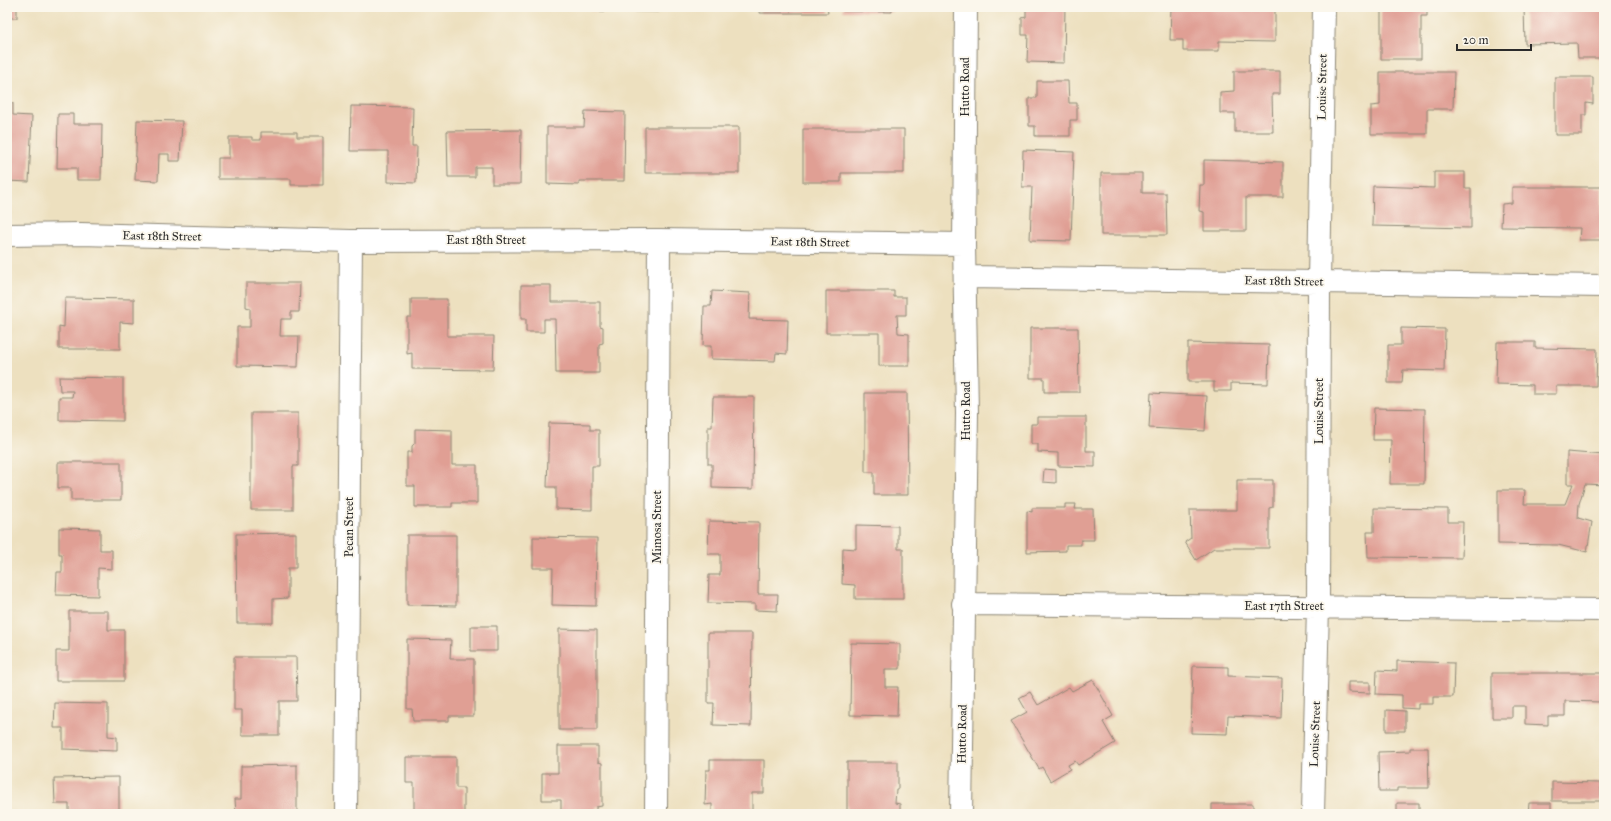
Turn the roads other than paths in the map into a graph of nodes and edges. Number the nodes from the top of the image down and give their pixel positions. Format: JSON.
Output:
{"nodes":[{"id":1,"x":966,"y":7,"type":"edge"},
{"id":2,"x":1324,"y":7,"type":"edge"},
{"id":3,"x":7,"y":235,"type":"edge"},
{"id":4,"x":659,"y":240,"type":"junction"},
{"id":5,"x":351,"y":241,"type":"junction"},
{"id":6,"x":964,"y":244,"type":"junction"},
{"id":7,"x":965,"y":277,"type":"junction"},
{"id":8,"x":1319,"y":281,"type":"junction"},
{"id":9,"x":1604,"y":286,"type":"edge"},
{"id":10,"x":963,"y":604,"type":"junction"},
{"id":11,"x":1318,"y":606,"type":"junction"},
{"id":12,"x":1604,"y":610,"type":"edge"},
{"id":13,"x":346,"y":814,"type":"edge"},
{"id":14,"x":656,"y":814,"type":"edge"},
{"id":15,"x":961,"y":814,"type":"edge"},
{"id":16,"x":1313,"y":814,"type":"edge"}],
"edges":[{"from":1,"to":6,"type":"street","name":"Hutto Road"},
{"from":2,"to":8,"type":"street","name":"Louise Street"},
{"from":3,"to":5,"type":"street","name":"East 18th Street"},
{"from":4,"to":5,"type":"street","name":"East 18th Street"},
{"from":4,"to":6,"type":"street","name":"East 18th Street"},
{"from":4,"to":14,"type":"street","name":"Mimosa Street"},
{"from":5,"to":13,"type":"street","name":"Pecan Street"},
{"from":6,"to":7,"type":"street","name":"Hutto Road"},
{"from":7,"to":8,"type":"street","name":"East 18th Street"},
{"from":7,"to":10,"type":"street","name":"Hutto Road"},
{"from":8,"to":9,"type":"street","name":"East 18th Street"},
{"from":8,"to":11,"type":"street","name":"Louise Street"},
{"from":10,"to":11,"type":"street","name":"East 17th Street"},
{"from":10,"to":15,"type":"street","name":"Hutto Road"},
{"from":11,"to":12,"type":"street","name":"East 17th Street"},
{"from":11,"to":16,"type":"street","name":"Louise Street"}]}
